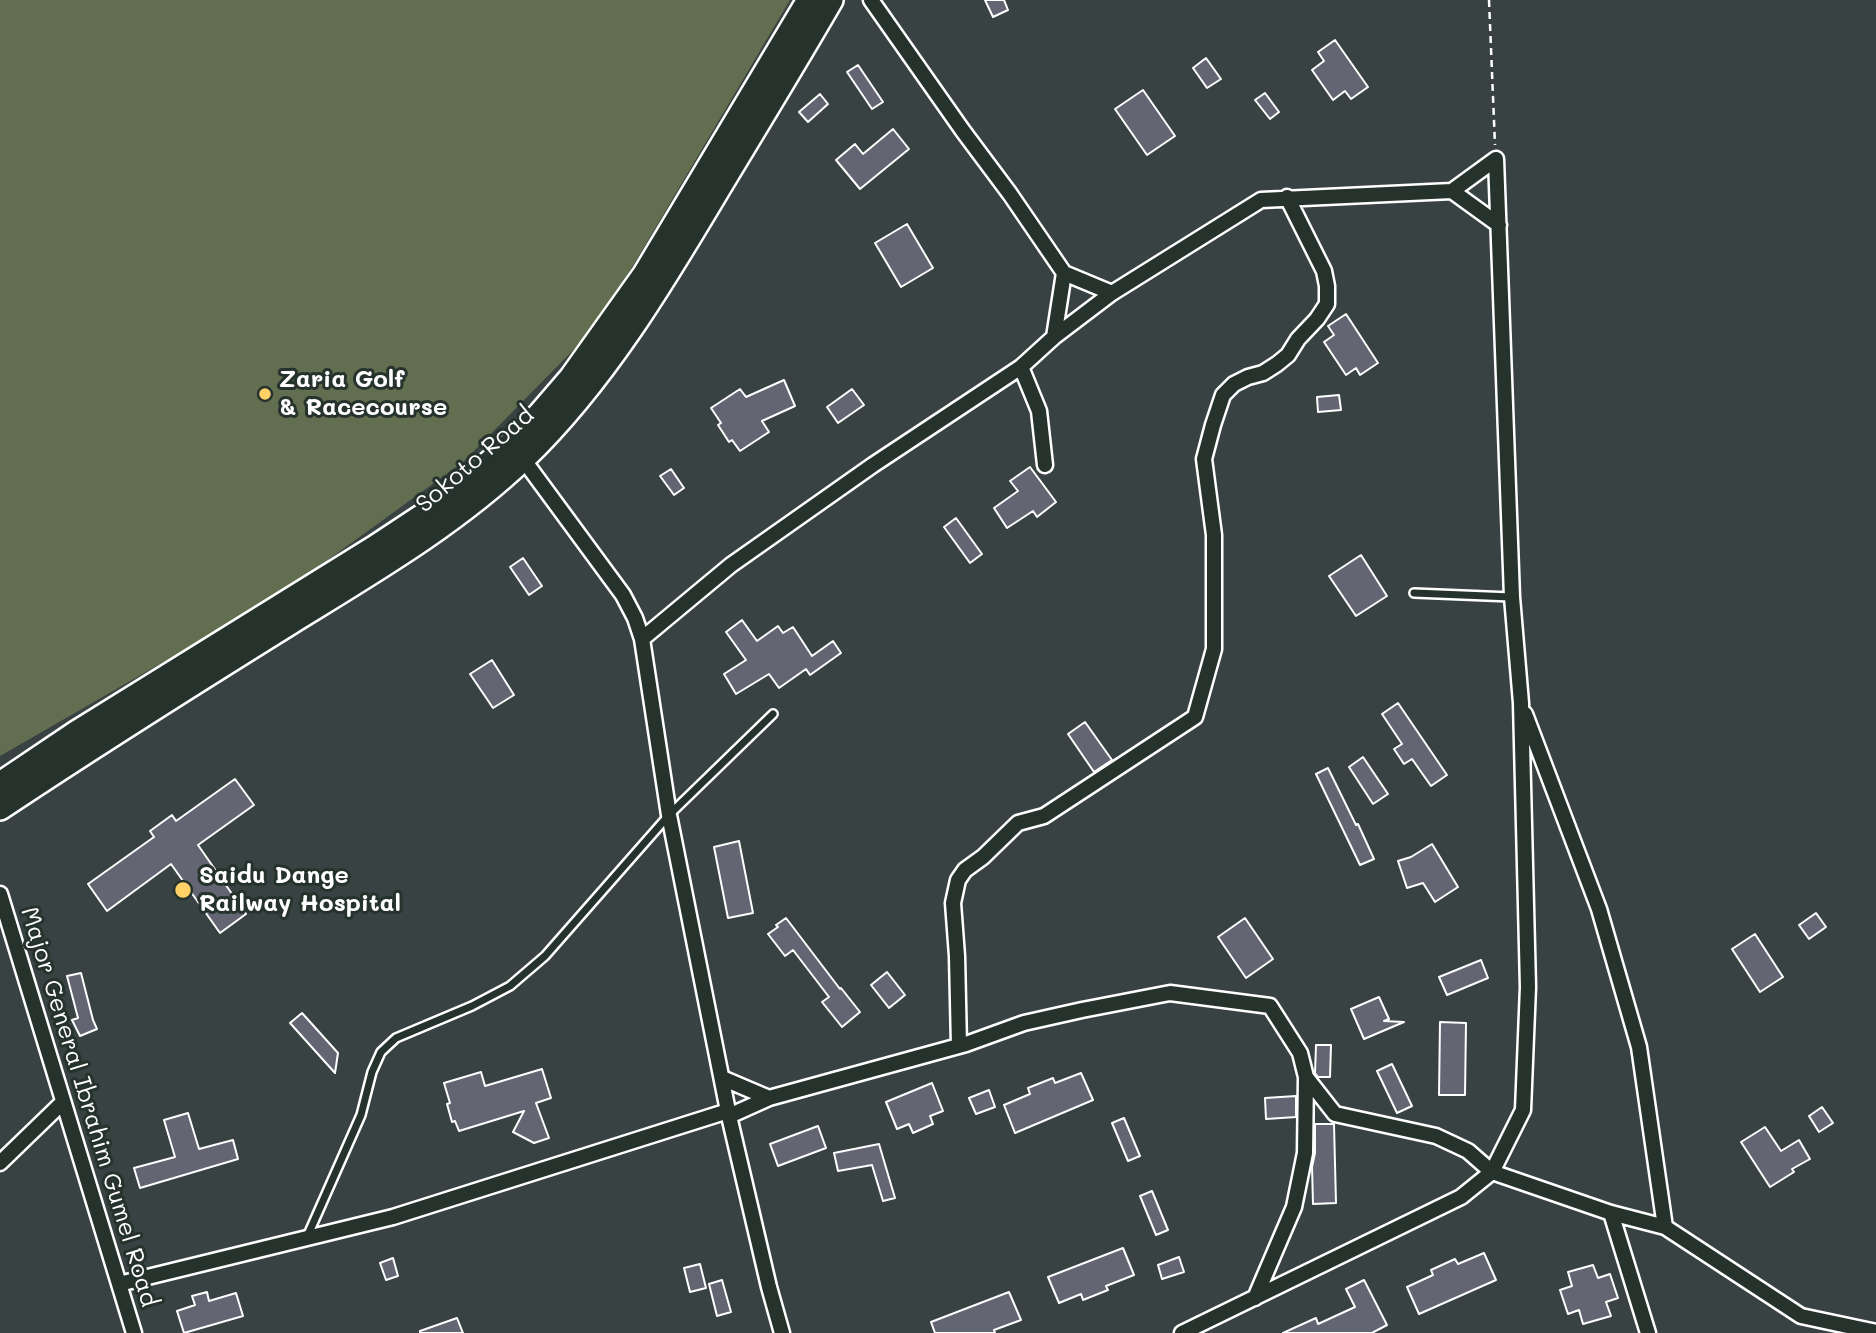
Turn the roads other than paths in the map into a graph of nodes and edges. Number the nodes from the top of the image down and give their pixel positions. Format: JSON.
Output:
{"nodes":[{"id":1,"x":809,"y":0,"type":"edge"},
{"id":2,"x":831,"y":0,"type":"edge"},
{"id":3,"x":871,"y":0,"type":"edge"},
{"id":4,"x":1452,"y":191,"type":"junction"},
{"id":5,"x":1287,"y":197,"type":"junction"},
{"id":6,"x":1499,"y":225,"type":"junction"},
{"id":7,"x":1064,"y":273,"type":"junction"},
{"id":8,"x":1112,"y":293,"type":"junction"},
{"id":9,"x":1054,"y":337,"type":"junction"},
{"id":10,"x":1021,"y":367,"type":"junction"},
{"id":11,"x":523,"y":459,"type":"junction"},
{"id":12,"x":1045,"y":465,"type":"dead end"},
{"id":13,"x":1414,"y":593,"type":"dead end"},
{"id":14,"x":1512,"y":597,"type":"junction"},
{"id":15,"x":642,"y":639,"type":"junction"},
{"id":16,"x":1521,"y":703,"type":"junction"},
{"id":17,"x":773,"y":714,"type":"dead end"},
{"id":18,"x":0,"y":784,"type":"edge"},
{"id":19,"x":0,"y":807,"type":"edge"},
{"id":20,"x":669,"y":815,"type":"junction"},
{"id":21,"x":0,"y":894,"type":"edge"},
{"id":22,"x":959,"y":1046,"type":"junction"},
{"id":23,"x":1306,"y":1077,"type":"junction"},
{"id":24,"x":722,"y":1078,"type":"junction"},
{"id":25,"x":769,"y":1098,"type":"junction"},
{"id":26,"x":64,"y":1102,"type":"junction"},
{"id":27,"x":729,"y":1113,"type":"junction"},
{"id":28,"x":0,"y":1163,"type":"edge"},
{"id":29,"x":1492,"y":1172,"type":"junction"},
{"id":30,"x":1611,"y":1213,"type":"junction"},
{"id":31,"x":1665,"y":1227,"type":"junction"},
{"id":32,"x":306,"y":1238,"type":"junction"},
{"id":33,"x":119,"y":1284,"type":"junction"},
{"id":34,"x":1255,"y":1298,"type":"junction"},
{"id":35,"x":1876,"y":1332,"type":"edge"},
{"id":36,"x":134,"y":1333,"type":"edge"},
{"id":37,"x":782,"y":1333,"type":"edge"},
{"id":38,"x":1182,"y":1333,"type":"edge"},
{"id":39,"x":1648,"y":1333,"type":"edge"}],
"edges":[{"from":1,"to":18,"type":"main road","name":"Sokoto Road"},
{"from":2,"to":11,"type":"main road","name":"Sokoto Road"},
{"from":3,"to":7,"type":"street"},
{"from":4,"to":5,"type":"street"},
{"from":4,"to":6,"type":"street"},
{"from":4,"to":6,"type":"street"},
{"from":5,"to":8,"type":"street"},
{"from":5,"to":22,"type":"street"},
{"from":6,"to":14,"type":"street"},
{"from":7,"to":8,"type":"street"},
{"from":7,"to":9,"type":"street"},
{"from":8,"to":9,"type":"street"},
{"from":9,"to":10,"type":"street"},
{"from":10,"to":12,"type":"street"},
{"from":10,"to":15,"type":"street"},
{"from":11,"to":15,"type":"street"},
{"from":11,"to":19,"type":"main road","name":"Sokoto Road"},
{"from":13,"to":14,"type":"lane"},
{"from":14,"to":16,"type":"street"},
{"from":15,"to":20,"type":"street"},
{"from":16,"to":29,"type":"street"},
{"from":16,"to":31,"type":"street"},
{"from":17,"to":20,"type":"lane"},
{"from":20,"to":24,"type":"street"},
{"from":20,"to":32,"type":"lane"},
{"from":21,"to":26,"type":"street","name":"Major General Ibrahim Gumel Road"},
{"from":22,"to":23,"type":"street"},
{"from":22,"to":25,"type":"street"},
{"from":23,"to":29,"type":"street"},
{"from":23,"to":34,"type":"street"},
{"from":24,"to":25,"type":"street"},
{"from":24,"to":27,"type":"street"},
{"from":25,"to":27,"type":"street"},
{"from":26,"to":28,"type":"street"},
{"from":26,"to":33,"type":"street","name":"Major General Ibrahim Gumel Road"},
{"from":27,"to":32,"type":"street"},
{"from":27,"to":37,"type":"street"},
{"from":29,"to":30,"type":"street"},
{"from":29,"to":34,"type":"street"},
{"from":30,"to":31,"type":"street"},
{"from":30,"to":39,"type":"street"},
{"from":31,"to":35,"type":"street"},
{"from":32,"to":33,"type":"street"},
{"from":33,"to":36,"type":"street","name":"Major General Ibrahim Gumel Road"},
{"from":34,"to":38,"type":"street"}]}
